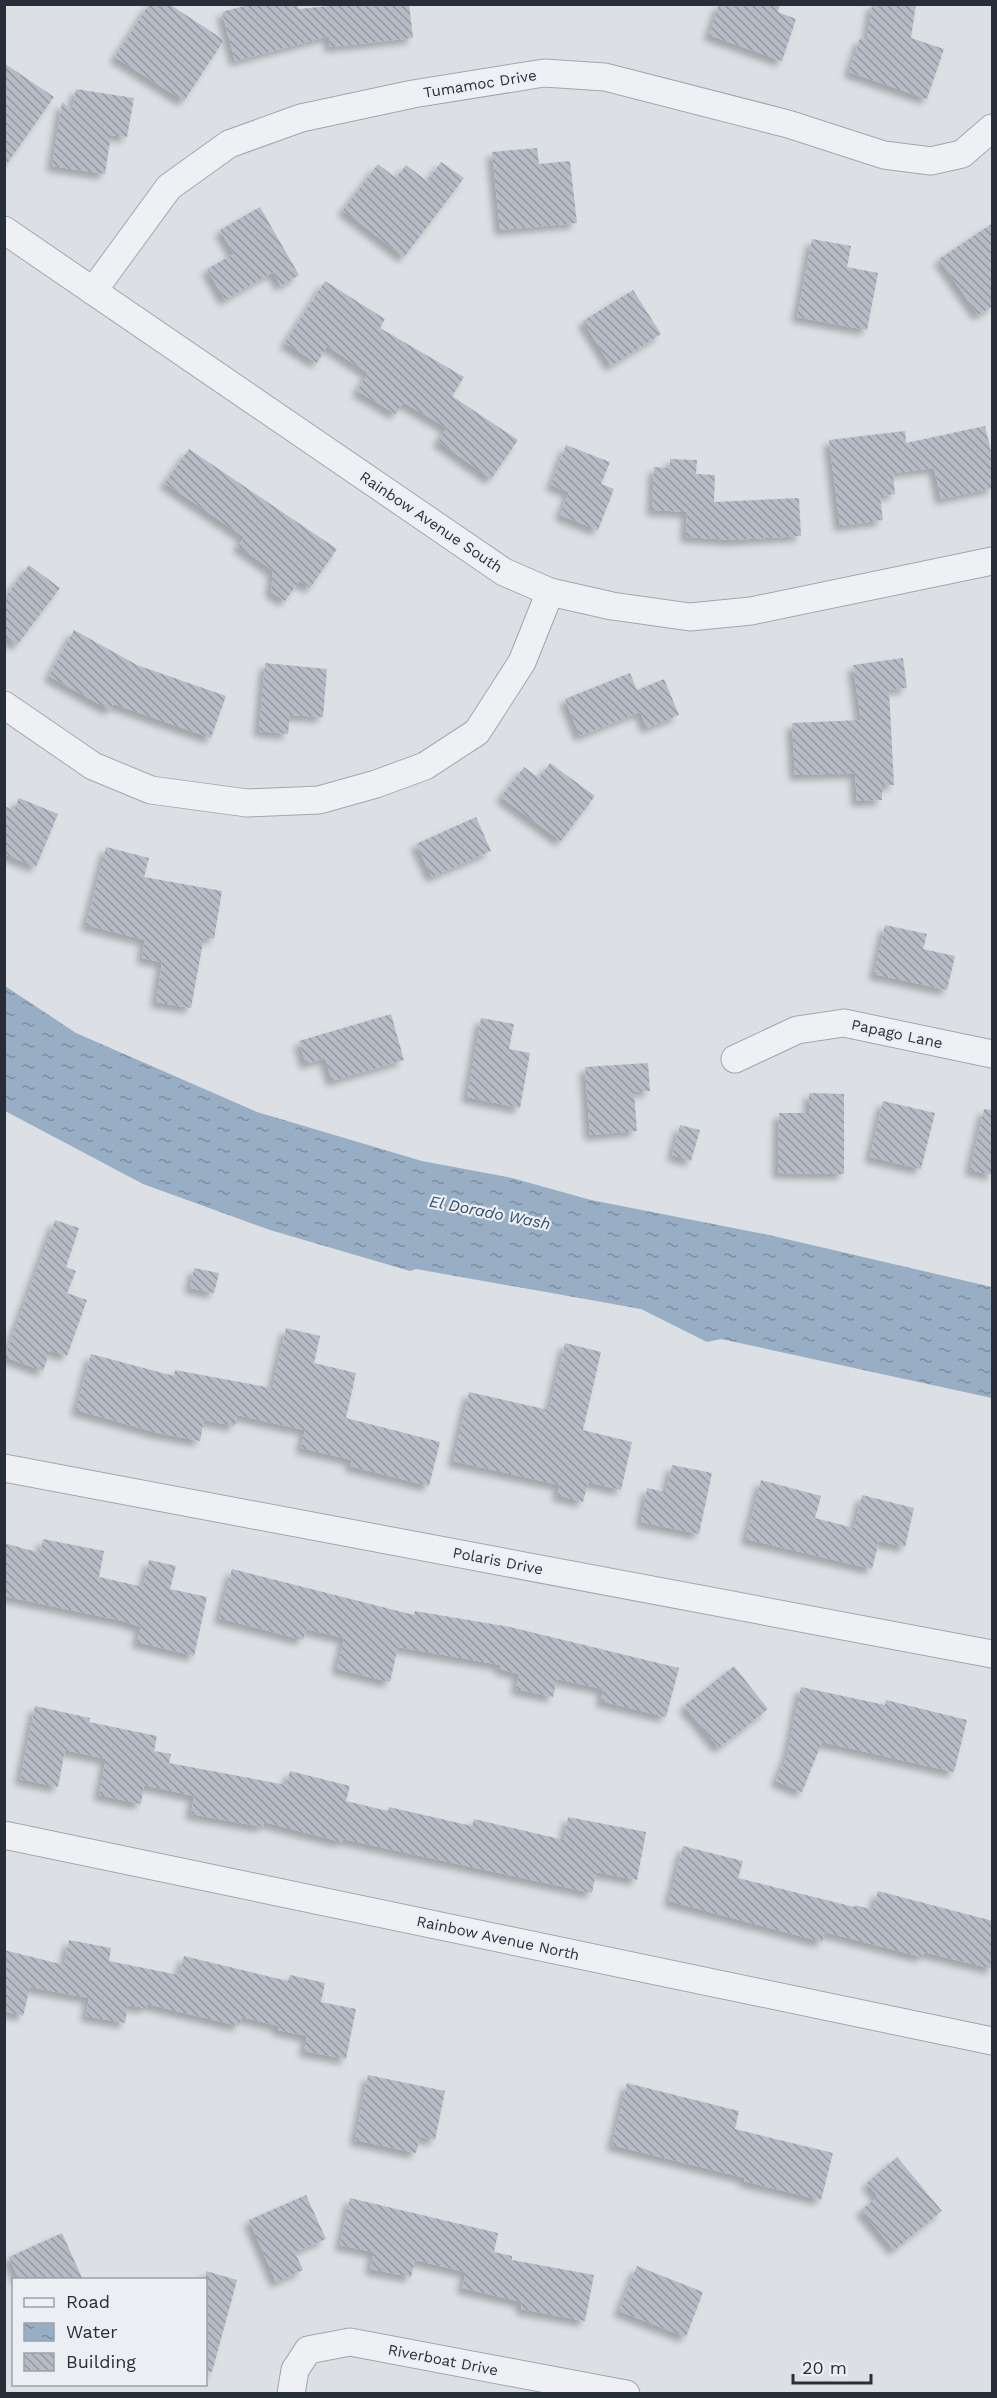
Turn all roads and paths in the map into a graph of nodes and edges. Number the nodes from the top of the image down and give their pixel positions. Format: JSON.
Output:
{"nodes":[{"id":1,"x":993,"y":128,"type":"edge"},
{"id":2,"x":4,"y":230,"type":"edge"},
{"id":3,"x":93,"y":291,"type":"junction"},
{"id":4,"x":993,"y":561,"type":"edge"},
{"id":5,"x":550,"y":592,"type":"junction"},
{"id":6,"x":4,"y":705,"type":"edge"},
{"id":7,"x":993,"y":1054,"type":"edge"},
{"id":8,"x":735,"y":1059,"type":"dead end"},
{"id":9,"x":4,"y":1468,"type":"edge"},
{"id":10,"x":993,"y":1654,"type":"edge"},
{"id":11,"x":4,"y":1835,"type":"edge"},
{"id":12,"x":993,"y":2041,"type":"edge"},
{"id":13,"x":291,"y":2394,"type":"edge"},
{"id":14,"x":626,"y":2394,"type":"edge"}],
"edges":[{"from":1,"to":3,"type":"street","name":"Tumamoc Drive"},
{"from":2,"to":3,"type":"street","name":"Rainbow Avenue South"},
{"from":3,"to":5,"type":"street","name":"Rainbow Avenue South"},
{"from":4,"to":5,"type":"street","name":"Rainbow Avenue South"},
{"from":5,"to":6,"type":"street"},
{"from":7,"to":8,"type":"street","name":"Papago Lane"},
{"from":9,"to":10,"type":"street","name":"Polaris Drive"},
{"from":11,"to":12,"type":"street","name":"Rainbow Avenue North"},
{"from":13,"to":14,"type":"street","name":"Riverboat Drive"}]}
